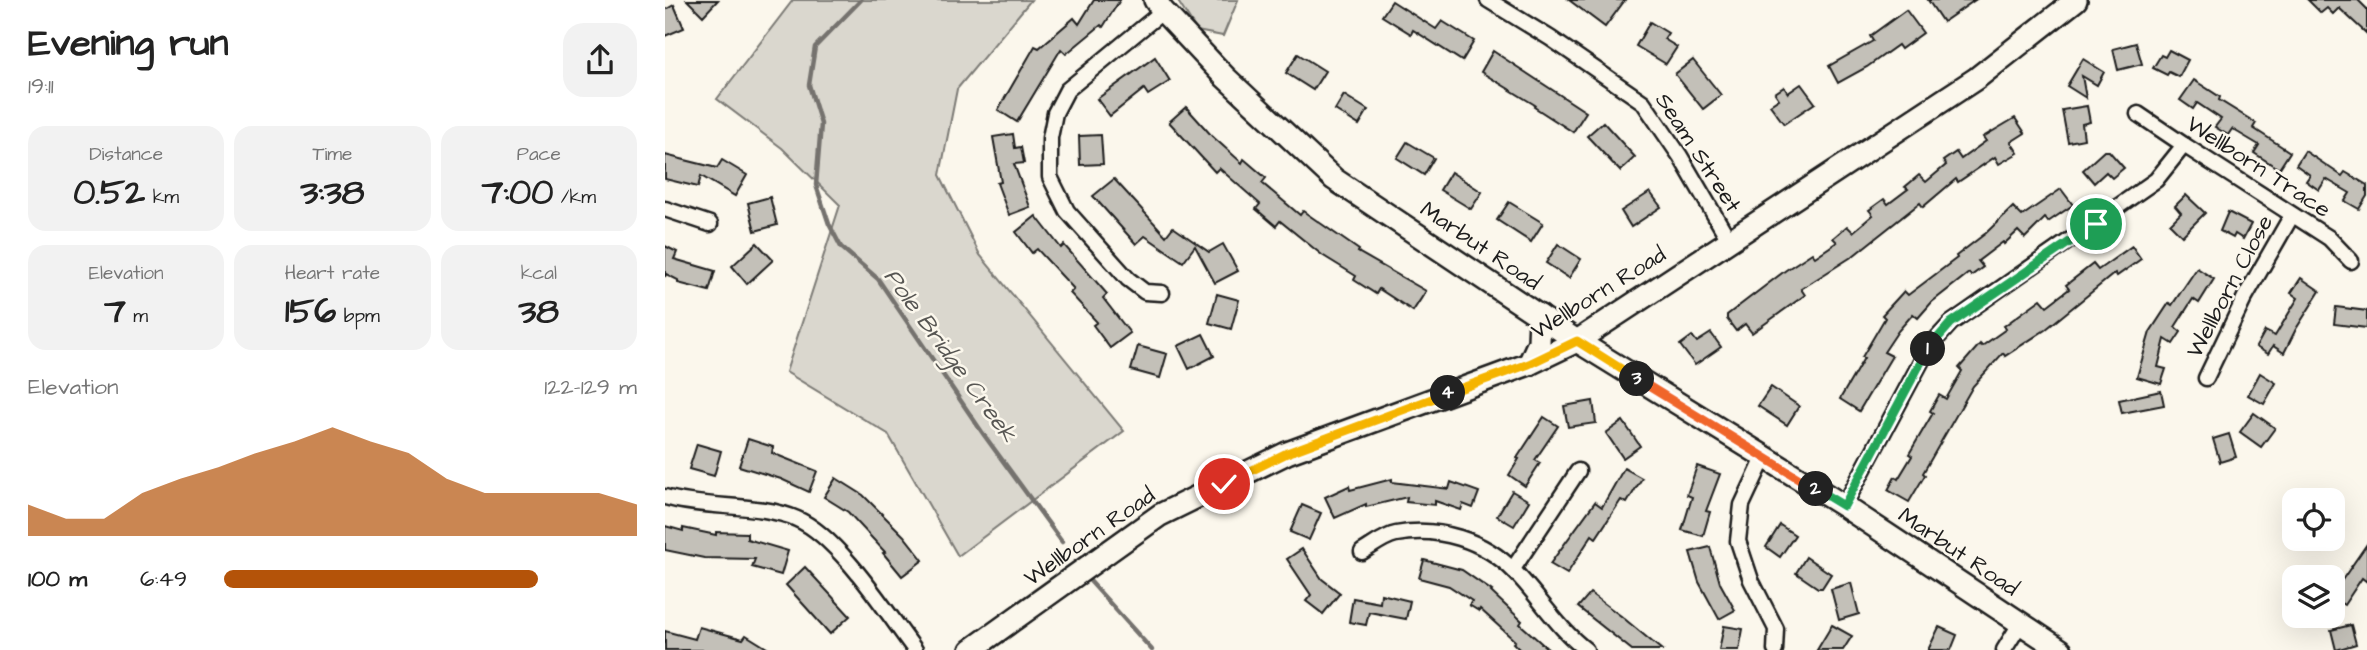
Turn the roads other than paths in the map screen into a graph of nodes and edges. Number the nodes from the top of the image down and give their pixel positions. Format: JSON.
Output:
{"nodes":[{"id":1,"x":1488,"y":0,"type":"edge"},
{"id":2,"x":2076,"y":0,"type":"edge"},
{"id":3,"x":1159,"y":6,"type":"edge"},
{"id":4,"x":2138,"y":114,"type":"dead end"},
{"id":5,"x":2184,"y":145,"type":"junction"},
{"id":6,"x":665,"y":209,"type":"edge"},
{"id":7,"x":2292,"y":215,"type":"junction"},
{"id":8,"x":710,"y":224,"type":"dead end"},
{"id":9,"x":1729,"y":240,"type":"junction"},
{"id":10,"x":2351,"y":261,"type":"dead end"},
{"id":11,"x":1162,"y":293,"type":"dead end"},
{"id":12,"x":1540,"y":316,"type":"junction"},
{"id":13,"x":1577,"y":341,"type":"junction"},
{"id":14,"x":1529,"y":364,"type":"junction"},
{"id":15,"x":2206,"y":377,"type":"dead end"},
{"id":16,"x":1764,"y":458,"type":"junction"},
{"id":17,"x":1578,"y":471,"type":"dead end"},
{"id":18,"x":665,"y":497,"type":"edge"},
{"id":19,"x":1844,"y":506,"type":"junction"},
{"id":20,"x":1363,"y":552,"type":"dead end"},
{"id":21,"x":1513,"y":569,"type":"junction"},
{"id":22,"x":2020,"y":624,"type":"junction"},
{"id":23,"x":915,"y":650,"type":"edge"},
{"id":24,"x":971,"y":650,"type":"edge"},
{"id":25,"x":1586,"y":650,"type":"edge"},
{"id":26,"x":1775,"y":650,"type":"edge"},
{"id":27,"x":2004,"y":650,"type":"edge"},
{"id":28,"x":2061,"y":650,"type":"edge"}],
"edges":[{"from":1,"to":9,"type":"street","name":"Seam Street"},
{"from":2,"to":9,"type":"street","name":"Wellborn Road"},
{"from":3,"to":11,"type":"street"},
{"from":3,"to":12,"type":"street","name":"Marbut Road"},
{"from":4,"to":5,"type":"street","name":"Wellborn Trace"},
{"from":5,"to":7,"type":"street","name":"Wellborn Trace"},
{"from":5,"to":19,"type":"street"},
{"from":6,"to":8,"type":"street"},
{"from":7,"to":10,"type":"street","name":"Wellborn Trace"},
{"from":7,"to":15,"type":"street","name":"Wellborn Close"},
{"from":9,"to":13,"type":"street","name":"Wellborn Road"},
{"from":12,"to":13,"type":"street","name":"Marbut Road"},
{"from":12,"to":14,"type":"street"},
{"from":13,"to":14,"type":"street","name":"Wellborn Road"},
{"from":13,"to":16,"type":"street","name":"Marbut Road"},
{"from":14,"to":24,"type":"street","name":"Wellborn Road"},
{"from":16,"to":19,"type":"street","name":"Marbut Road"},
{"from":16,"to":26,"type":"street"},
{"from":17,"to":21,"type":"street"},
{"from":18,"to":23,"type":"street"},
{"from":19,"to":22,"type":"street","name":"Marbut Road"},
{"from":20,"to":21,"type":"street"},
{"from":21,"to":25,"type":"street"},
{"from":22,"to":27,"type":"street"},
{"from":22,"to":28,"type":"street","name":"Marbut Road"}]}
